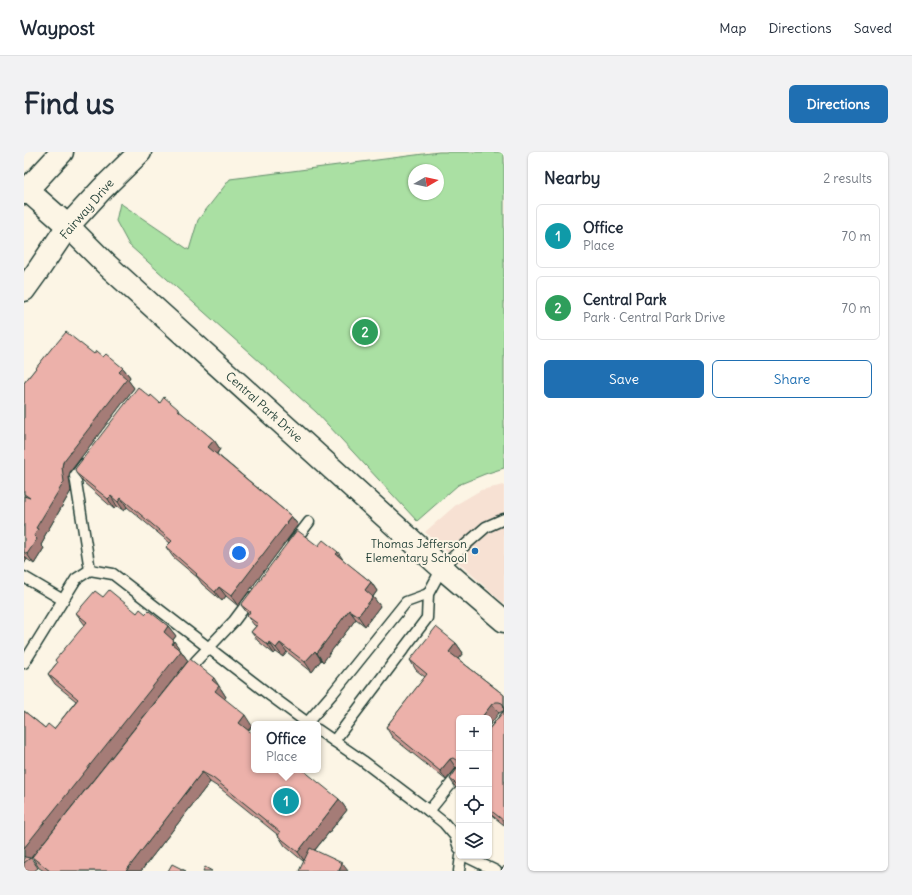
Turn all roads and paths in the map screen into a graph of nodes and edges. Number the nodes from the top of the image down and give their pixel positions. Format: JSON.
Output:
{"nodes":[{"id":1,"x":62,"y":152,"type":"edge"},
{"id":2,"x":140,"y":152,"type":"edge"},
{"id":3,"x":25,"y":190,"type":"edge"},
{"id":4,"x":68,"y":226,"type":"junction"},
{"id":5,"x":24,"y":290,"type":"edge"},
{"id":6,"x":89,"y":458,"type":"edge"},
{"id":7,"x":504,"y":519,"type":"edge"},
{"id":8,"x":308,"y":522,"type":"dead end"},
{"id":9,"x":285,"y":553,"type":"edge"},
{"id":10,"x":442,"y":568,"type":"junction"},
{"id":11,"x":90,"y":570,"type":"junction"},
{"id":12,"x":24,"y":577,"type":"edge"},
{"id":13,"x":257,"y":590,"type":"edge"},
{"id":14,"x":428,"y":594,"type":"junction"},
{"id":15,"x":63,"y":600,"type":"junction"},
{"id":16,"x":504,"y":621,"type":"edge"},
{"id":17,"x":209,"y":648,"type":"junction"},
{"id":18,"x":24,"y":663,"type":"edge"},
{"id":19,"x":182,"y":679,"type":"edge"},
{"id":20,"x":305,"y":721,"type":"edge"},
{"id":21,"x":310,"y":721,"type":"edge"},
{"id":22,"x":321,"y":732,"type":"edge"},
{"id":23,"x":334,"y":741,"type":"junction"},
{"id":24,"x":456,"y":778,"type":"edge"},
{"id":25,"x":429,"y":811,"type":"junction"},
{"id":26,"x":456,"y":839,"type":"edge"},
{"id":27,"x":461,"y":859,"type":"edge"},
{"id":28,"x":472,"y":859,"type":"edge"},
{"id":29,"x":459,"y":871,"type":"edge"},
{"id":30,"x":496,"y":871,"type":"edge"}],
"edges":[{"from":1,"to":3,"type":"street"},
{"from":2,"to":4,"type":"street","name":"Fairway Drive"},
{"from":3,"to":4,"type":"street","name":"Central Park Drive"},
{"from":4,"to":5,"type":"street","name":"Fairway Drive"},
{"from":4,"to":10,"type":"street","name":"Central Park Drive"},
{"from":6,"to":11,"type":"lane"},
{"from":7,"to":10,"type":"lane"},
{"from":8,"to":9,"type":"lane"},
{"from":10,"to":14,"type":"lane"},
{"from":10,"to":16,"type":"street","name":"Central Park Drive"},
{"from":11,"to":15,"type":"lane"},
{"from":11,"to":17,"type":"lane"},
{"from":12,"to":15,"type":"lane"},
{"from":13,"to":17,"type":"lane"},
{"from":14,"to":21,"type":"lane"},
{"from":14,"to":23,"type":"lane"},
{"from":15,"to":18,"type":"lane"},
{"from":17,"to":19,"type":"lane"},
{"from":17,"to":20,"type":"lane"},
{"from":22,"to":23,"type":"lane"},
{"from":23,"to":25,"type":"lane"},
{"from":24,"to":25,"type":"lane"},
{"from":25,"to":26,"type":"lane"},
{"from":27,"to":29,"type":"lane"},
{"from":28,"to":30,"type":"lane"}]}
